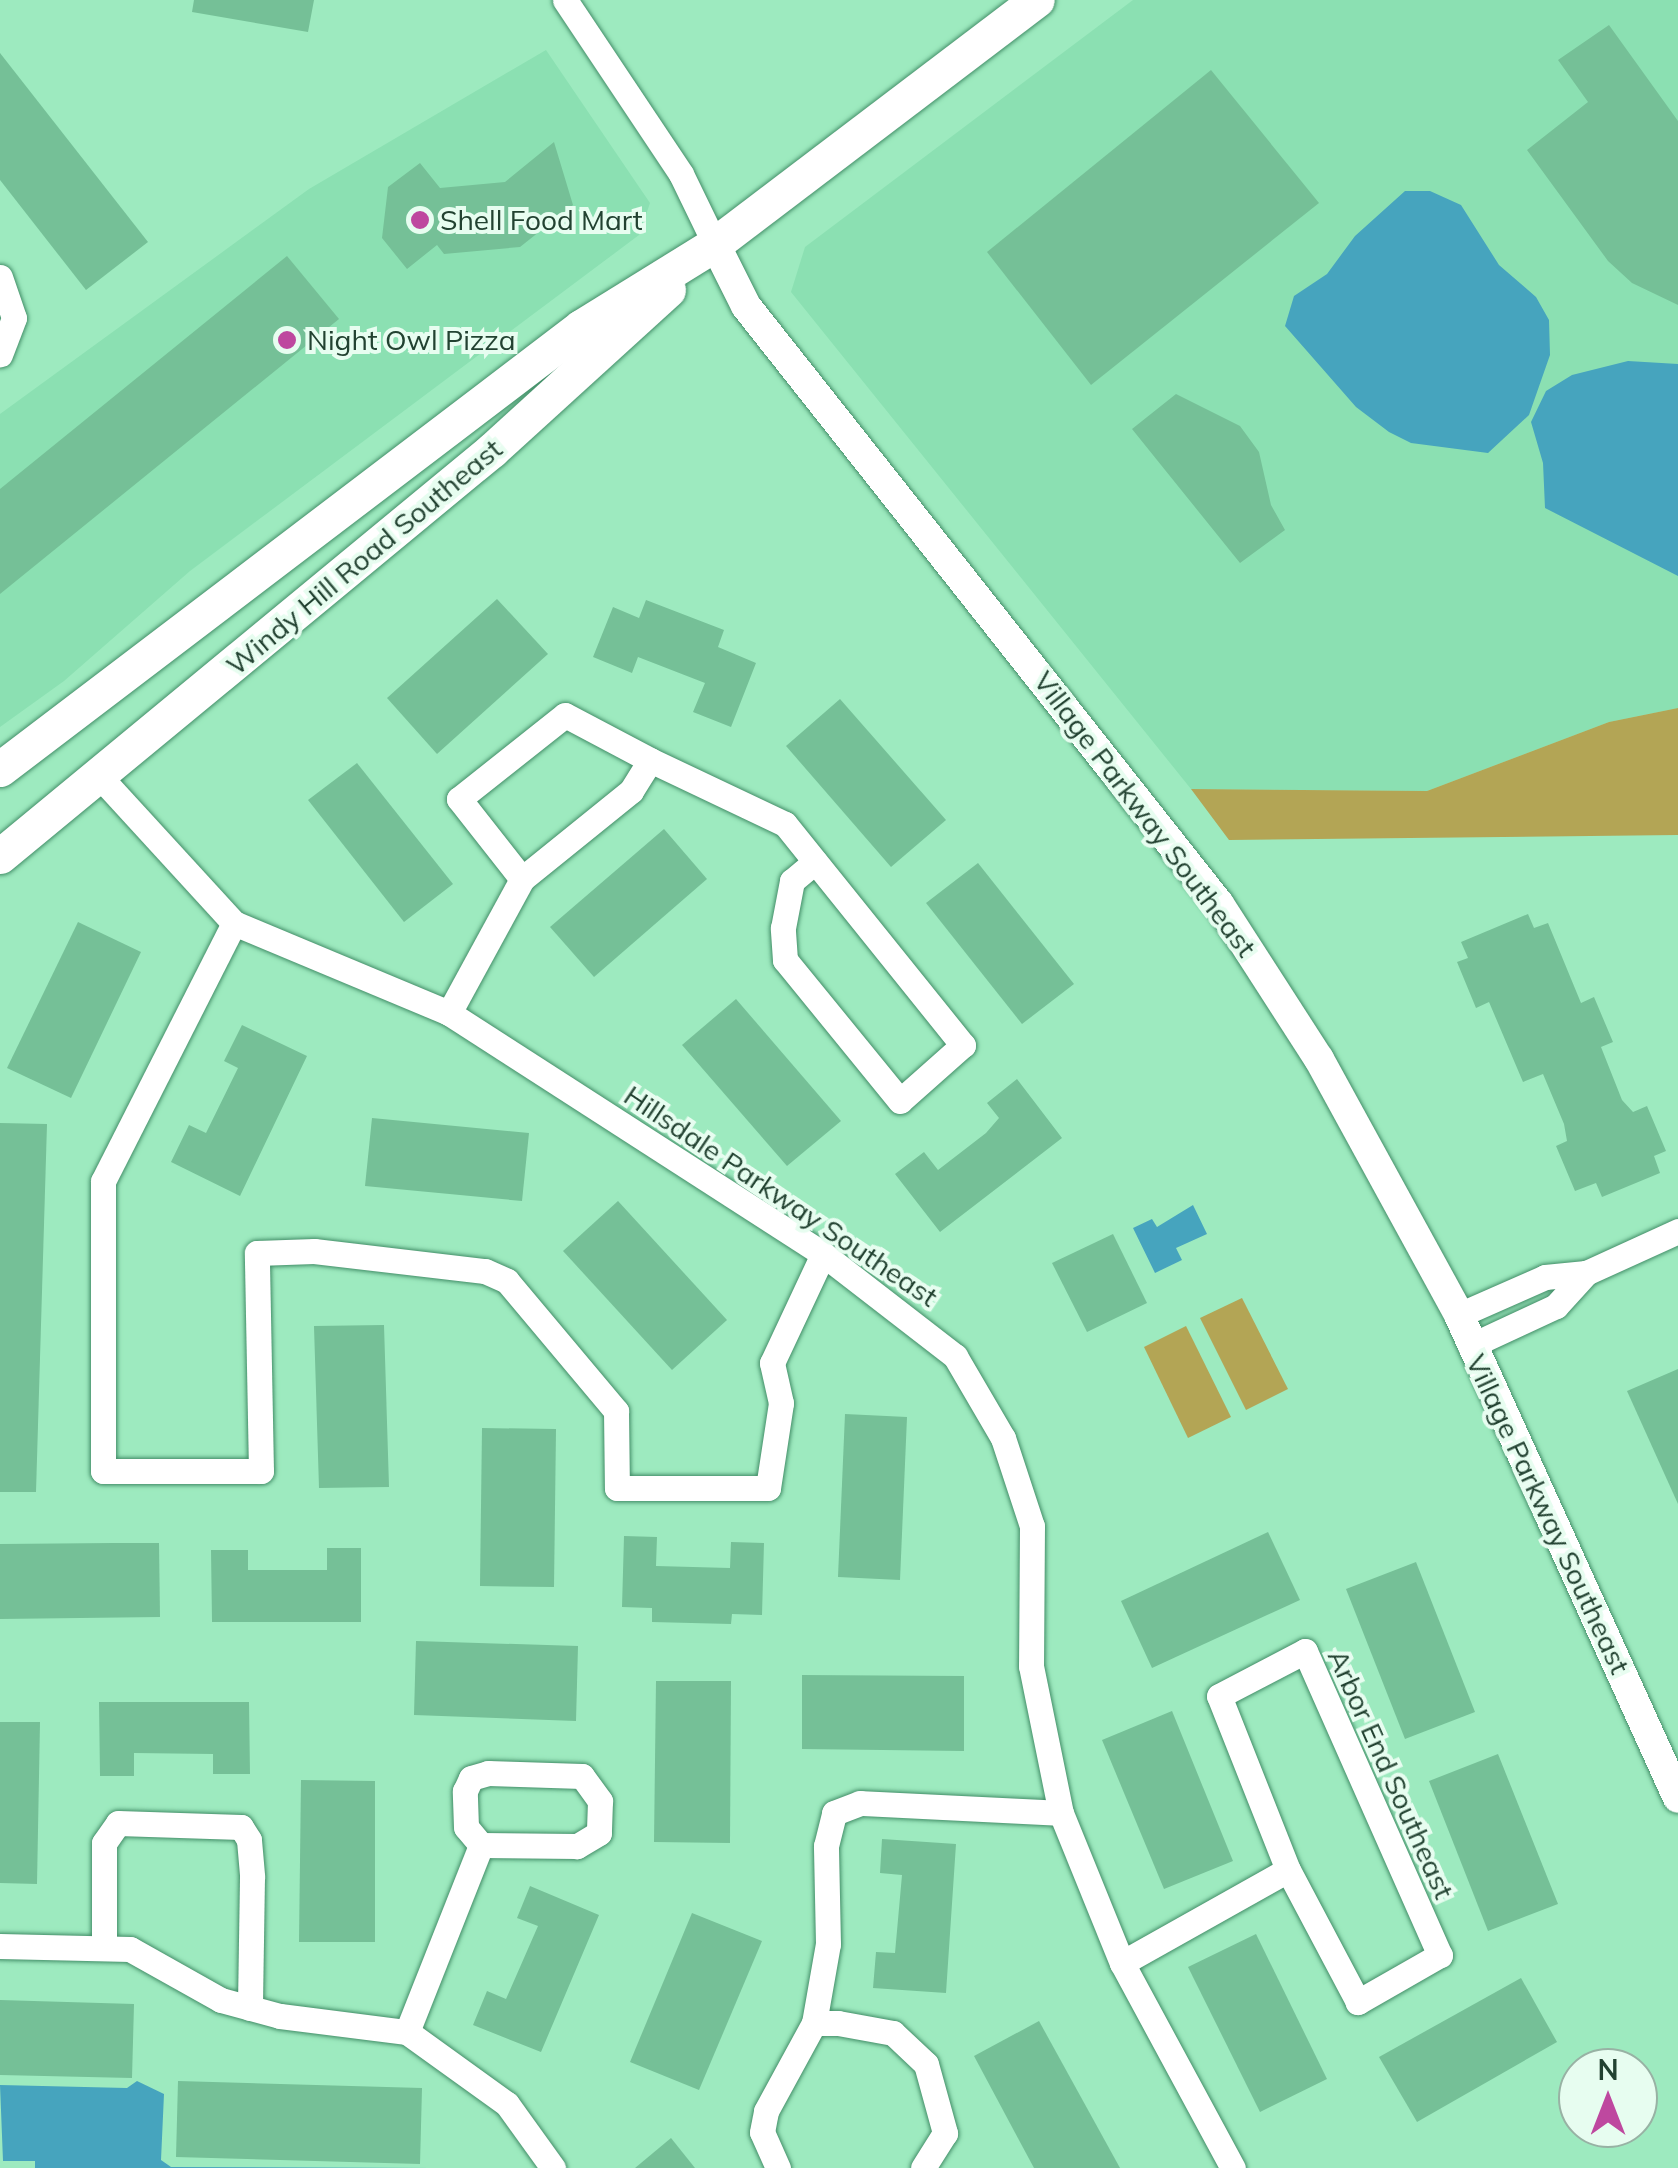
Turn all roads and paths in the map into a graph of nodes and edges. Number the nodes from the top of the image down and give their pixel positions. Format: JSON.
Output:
{"nodes":[{"id":1,"x":565,"y":0,"type":"edge"},
{"id":2,"x":1038,"y":0,"type":"edge"},
{"id":3,"x":715,"y":244,"type":"junction"},
{"id":4,"x":0,"y":277,"type":"edge"},
{"id":5,"x":0,"y":354,"type":"edge"},
{"id":6,"x":650,"y":760,"type":"junction"},
{"id":7,"x":0,"y":769,"type":"edge"},
{"id":8,"x":101,"y":778,"type":"junction"},
{"id":9,"x":0,"y":856,"type":"edge"},
{"id":10,"x":815,"y":862,"type":"junction"},
{"id":11,"x":522,"y":879,"type":"junction"},
{"id":12,"x":234,"y":923,"type":"junction"},
{"id":13,"x":449,"y":1012,"type":"junction"},
{"id":14,"x":1678,"y":1231,"type":"edge"},
{"id":15,"x":823,"y":1254,"type":"junction"},
{"id":16,"x":1586,"y":1274,"type":"junction"},
{"id":17,"x":1459,"y":1316,"type":"junction"},
{"id":18,"x":1470,"y":1346,"type":"junction"},
{"id":19,"x":1678,"y":1798,"type":"edge"},
{"id":20,"x":1061,"y":1813,"type":"junction"},
{"id":21,"x":482,"y":1846,"type":"junction"},
{"id":22,"x":1288,"y":1870,"type":"junction"},
{"id":23,"x":0,"y":1946,"type":"edge"},
{"id":24,"x":104,"y":1947,"type":"junction"},
{"id":25,"x":1122,"y":1963,"type":"junction"},
{"id":26,"x":250,"y":2008,"type":"junction"},
{"id":27,"x":814,"y":2023,"type":"junction"},
{"id":28,"x":407,"y":2032,"type":"junction"},
{"id":29,"x":553,"y":2168,"type":"edge"},
{"id":30,"x":778,"y":2168,"type":"edge"},
{"id":31,"x":923,"y":2168,"type":"edge"},
{"id":32,"x":1233,"y":2168,"type":"edge"}],
"edges":[{"from":1,"to":3,"type":"street","name":"Village Parkway Southeast"},
{"from":2,"to":3,"type":"main road","name":"Windy Hill Road Southeast"},
{"from":3,"to":7,"type":"main road","name":"Windy Hill Road Southeast"},
{"from":3,"to":8,"type":"main road","name":"Windy Hill Road Southeast"},
{"from":3,"to":17,"type":"street","name":"Village Parkway Southeast"},
{"from":4,"to":5,"type":"street"},
{"from":6,"to":10,"type":"street"},
{"from":6,"to":11,"type":"street"},
{"from":6,"to":11,"type":"street"},
{"from":8,"to":9,"type":"main road","name":"Windy Hill Road Southeast"},
{"from":8,"to":12,"type":"street","name":"Hillsdale Parkway Southeast"},
{"from":10,"to":10,"type":"street"},
{"from":11,"to":13,"type":"street"},
{"from":12,"to":13,"type":"street","name":"Hillsdale Parkway Southeast"},
{"from":12,"to":15,"type":"street"},
{"from":13,"to":15,"type":"street","name":"Hillsdale Parkway Southeast"},
{"from":14,"to":16,"type":"street"},
{"from":15,"to":20,"type":"street","name":"Hillsdale Parkway Southeast"},
{"from":16,"to":17,"type":"street"},
{"from":16,"to":18,"type":"street"},
{"from":17,"to":18,"type":"street","name":"Village Parkway Southeast"},
{"from":18,"to":19,"type":"street","name":"Village Parkway Southeast"},
{"from":20,"to":25,"type":"street","name":"Hillsdale Parkway Southeast"},
{"from":20,"to":27,"type":"street"},
{"from":21,"to":21,"type":"street"},
{"from":21,"to":28,"type":"street"},
{"from":22,"to":22,"type":"street","name":"Arbor End Southeast"},
{"from":22,"to":25,"type":"street"},
{"from":23,"to":24,"type":"street"},
{"from":24,"to":26,"type":"street"},
{"from":24,"to":26,"type":"street"},
{"from":25,"to":32,"type":"street","name":"Hillsdale Parkway Southeast"},
{"from":26,"to":28,"type":"street"},
{"from":27,"to":30,"type":"street"},
{"from":27,"to":31,"type":"street"},
{"from":28,"to":29,"type":"street"}]}
